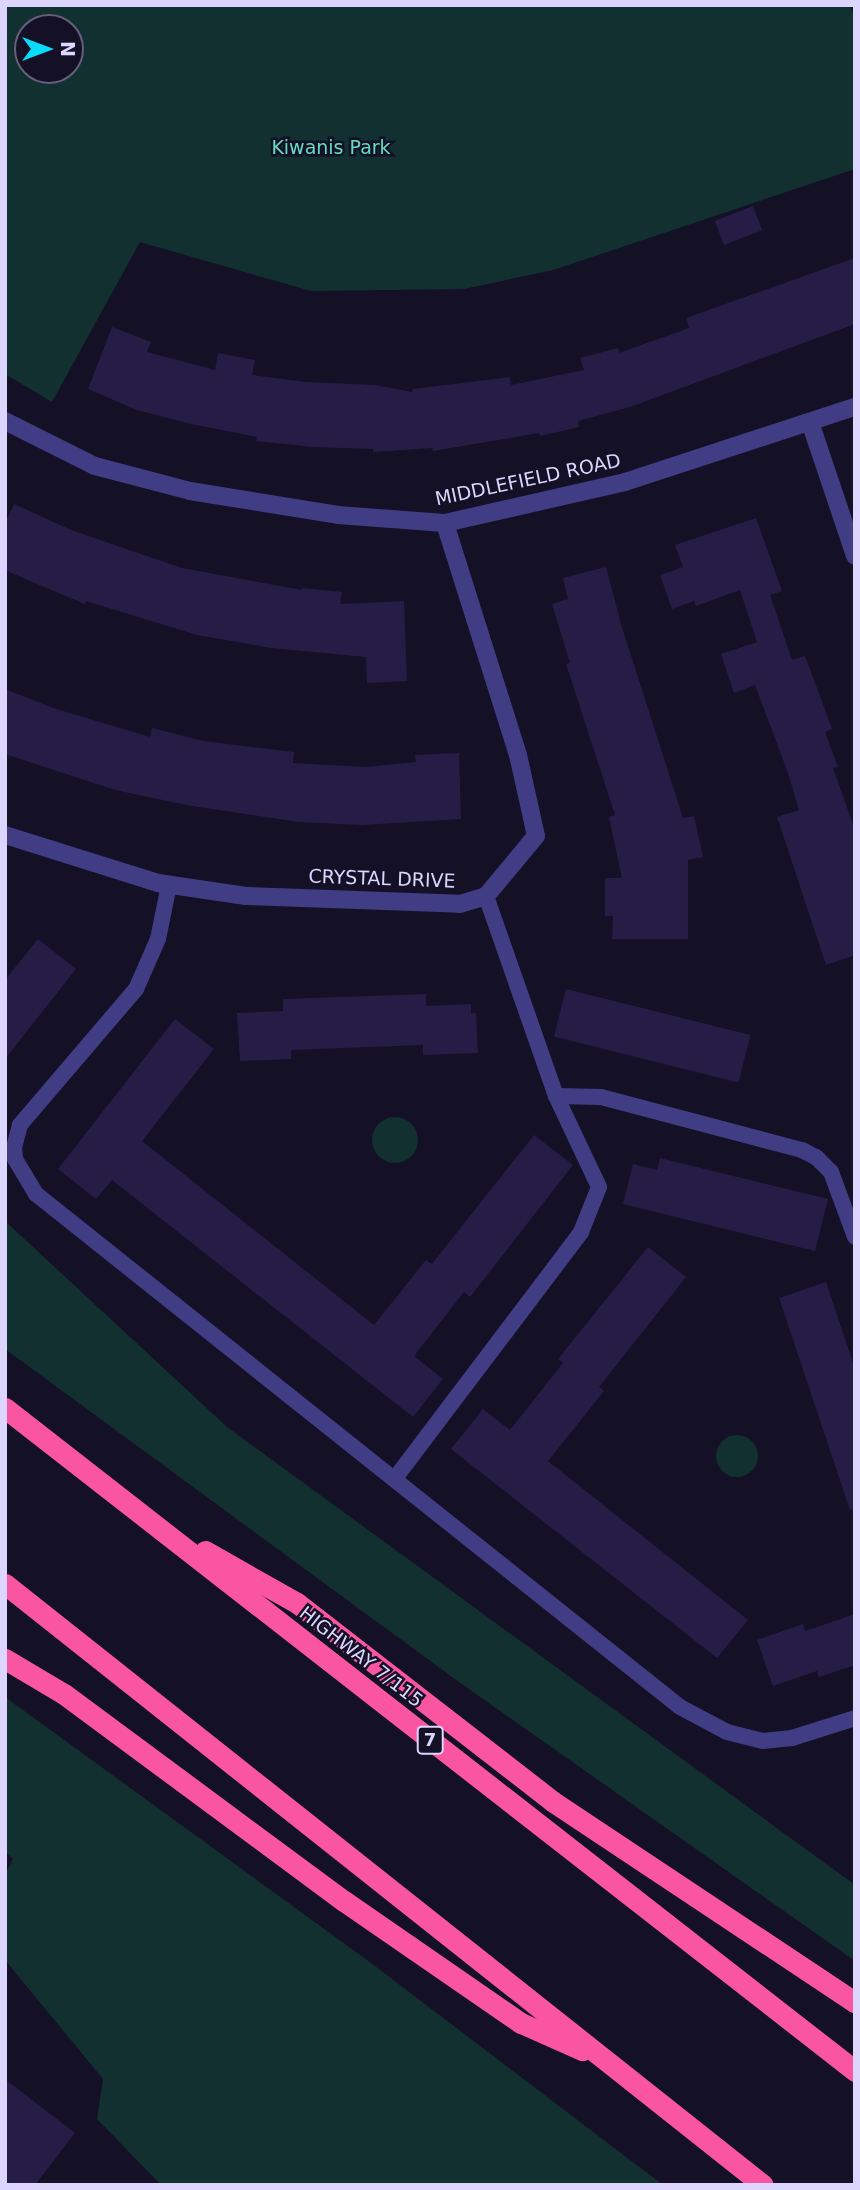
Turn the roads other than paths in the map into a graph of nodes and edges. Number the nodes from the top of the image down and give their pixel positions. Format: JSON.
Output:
{"nodes":[{"id":1,"x":855,"y":407,"type":"edge"},
{"id":2,"x":5,"y":421,"type":"edge"},
{"id":3,"x":810,"y":422,"type":"junction"},
{"id":4,"x":445,"y":523,"type":"junction"},
{"id":5,"x":855,"y":556,"type":"edge"},
{"id":6,"x":5,"y":835,"type":"edge"},
{"id":7,"x":169,"y":885,"type":"junction"},
{"id":8,"x":486,"y":896,"type":"junction"},
{"id":9,"x":556,"y":1096,"type":"junction"},
{"id":10,"x":855,"y":1237,"type":"edge"},
{"id":11,"x":5,"y":1408,"type":"edge"},
{"id":12,"x":396,"y":1477,"type":"junction"},
{"id":13,"x":142,"y":1516,"type":"junction"},
{"id":14,"x":5,"y":1584,"type":"edge"},
{"id":15,"x":5,"y":1659,"type":"edge"},
{"id":16,"x":855,"y":1718,"type":"edge"},
{"id":17,"x":855,"y":2002,"type":"edge"},
{"id":18,"x":609,"y":2063,"type":"junction"},
{"id":19,"x":855,"y":2071,"type":"edge"},
{"id":20,"x":763,"y":2185,"type":"edge"}],
"edges":[{"from":1,"to":3,"type":"street","name":"MIDDLEFIELD ROAD"},
{"from":2,"to":4,"type":"street","name":"MIDDLEFIELD ROAD"},
{"from":3,"to":4,"type":"street","name":"MIDDLEFIELD ROAD"},
{"from":3,"to":5,"type":"street"},
{"from":4,"to":8,"type":"street"},
{"from":6,"to":7,"type":"street","name":"CRYSTAL DRIVE"},
{"from":7,"to":8,"type":"street","name":"CRYSTAL DRIVE"},
{"from":7,"to":12,"type":"lane"},
{"from":8,"to":9,"type":"lane"},
{"from":9,"to":10,"type":"lane"},
{"from":9,"to":12,"type":"lane"},
{"from":11,"to":13,"type":"highway","name":"HIGHWAY 7/115","number":"7"},
{"from":12,"to":16,"type":"lane"},
{"from":13,"to":17,"type":"highway"},
{"from":13,"to":19,"type":"highway","name":"HIGHWAY 7/115","number":"7"},
{"from":14,"to":18,"type":"highway"},
{"from":15,"to":18,"type":"highway"},
{"from":18,"to":20,"type":"highway"}]}
